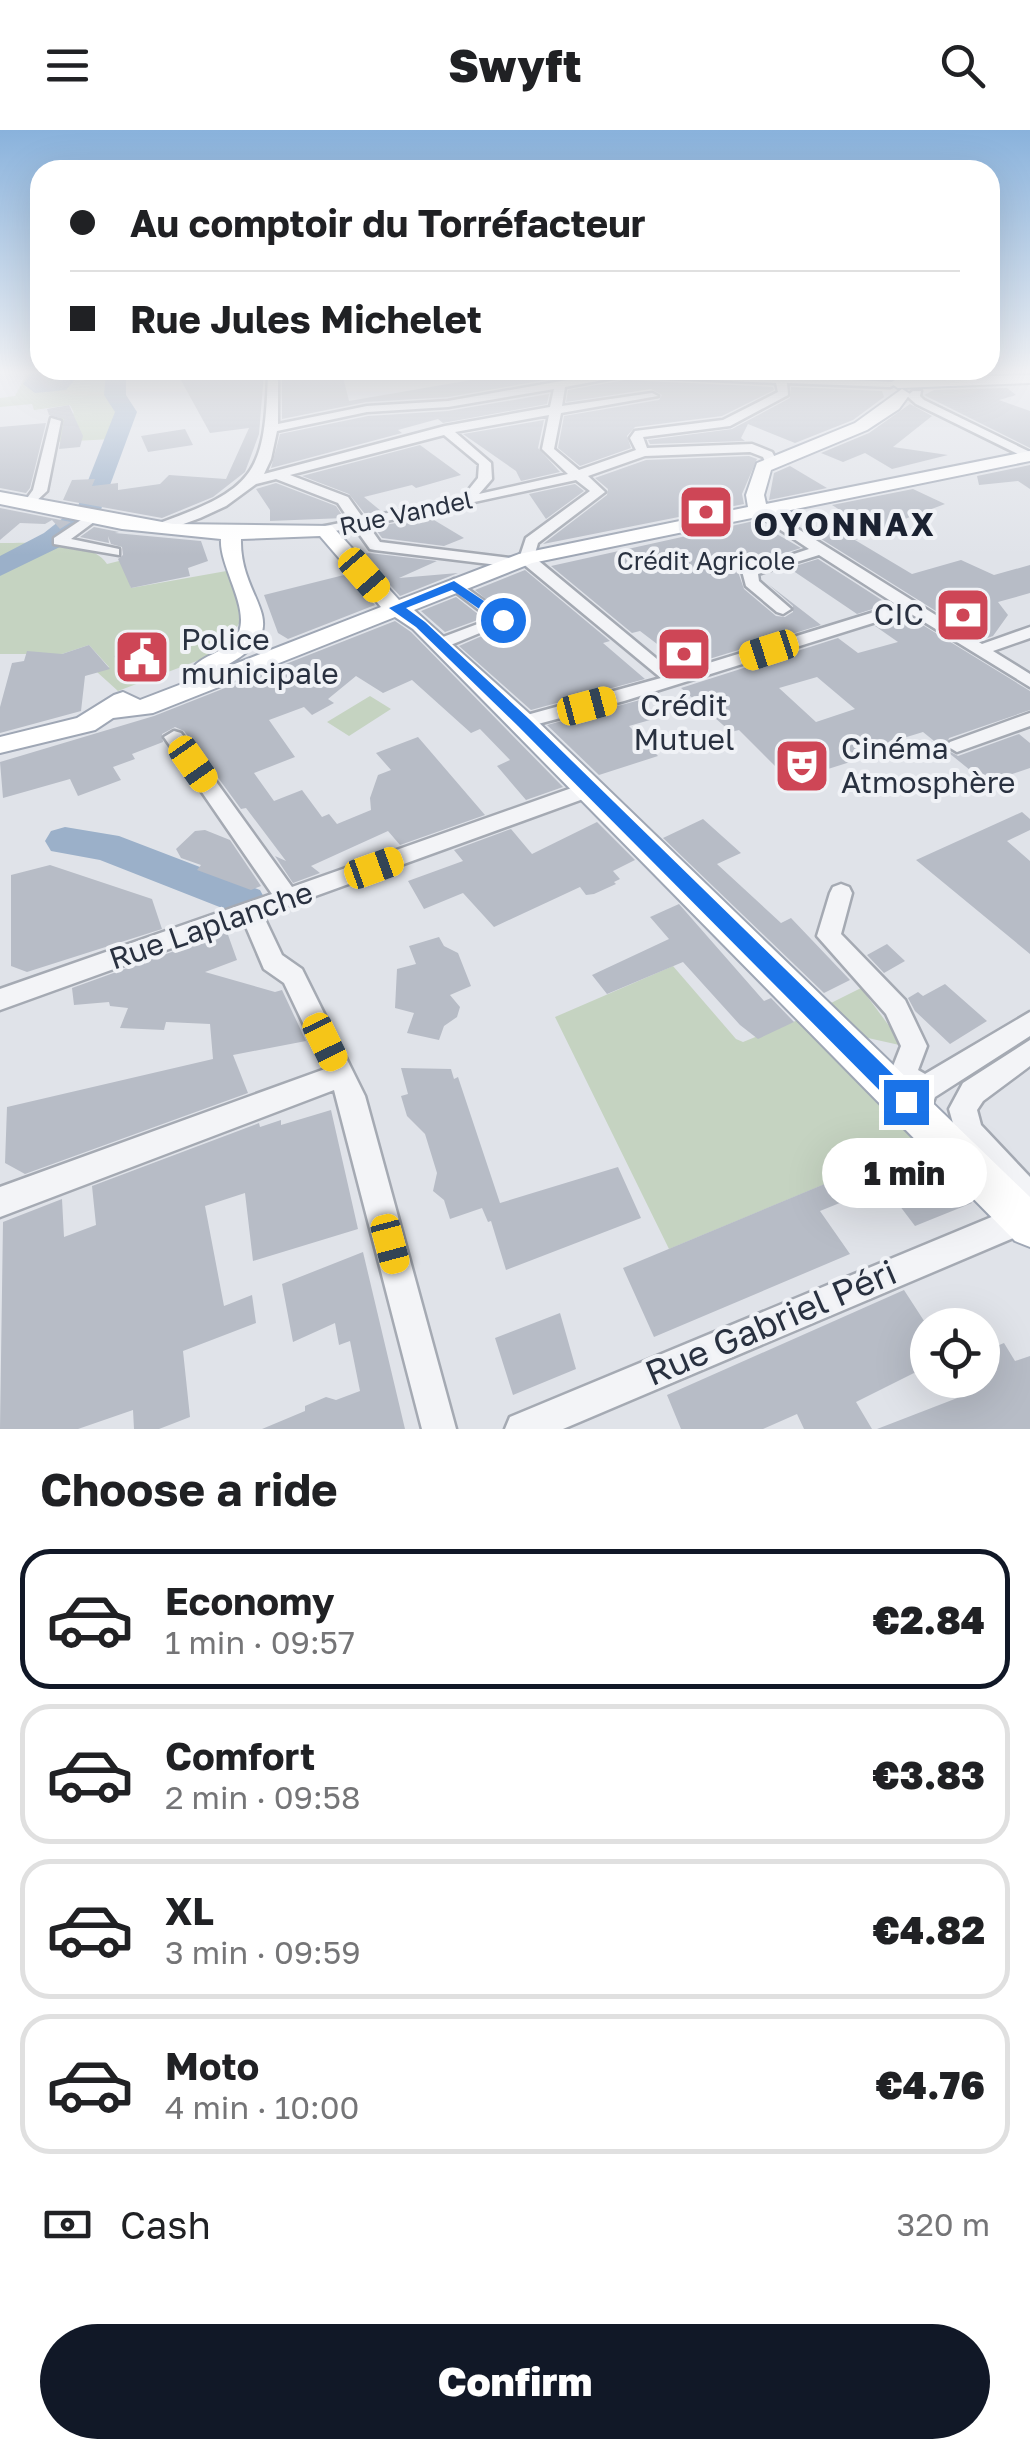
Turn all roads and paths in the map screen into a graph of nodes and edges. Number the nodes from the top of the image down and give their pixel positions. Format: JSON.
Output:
{"nodes":[{"id":1,"x":52,"y":434,"type":"edge"},
{"id":2,"x":272,"y":434,"type":"edge"},
{"id":3,"x":431,"y":434,"type":"edge"},
{"id":4,"x":449,"y":434,"type":"edge"},
{"id":5,"x":552,"y":434,"type":"edge"},
{"id":6,"x":642,"y":434,"type":"edge"},
{"id":7,"x":842,"y":434,"type":"edge"},
{"id":8,"x":986,"y":434,"type":"edge"},
{"id":9,"x":642,"y":452,"type":"junction"},
{"id":10,"x":1030,"y":456,"type":"edge"},
{"id":11,"x":772,"y":463,"type":"junction"},
{"id":12,"x":276,"y":474,"type":"junction"},
{"id":13,"x":580,"y":475,"type":"junction"},
{"id":14,"x":255,"y":480,"type":"junction"},
{"id":15,"x":241,"y":496,"type":"junction"},
{"id":16,"x":0,"y":498,"type":"edge"},
{"id":17,"x":32,"y":501,"type":"junction"},
{"id":18,"x":466,"y":501,"type":"junction"},
{"id":19,"x":758,"y":510,"type":"junction"},
{"id":20,"x":85,"y":514,"type":"junction"},
{"id":21,"x":358,"y":525,"type":"junction"},
{"id":22,"x":162,"y":527,"type":"junction"},
{"id":23,"x":325,"y":530,"type":"junction"},
{"id":24,"x":231,"y":534,"type":"junction"},
{"id":25,"x":821,"y":550,"type":"junction"},
{"id":26,"x":114,"y":552,"type":"dead end"},
{"id":27,"x":520,"y":560,"type":"junction"},
{"id":28,"x":454,"y":584,"type":"junction"},
{"id":29,"x":910,"y":606,"type":"junction"},
{"id":30,"x":396,"y":608,"type":"junction"},
{"id":31,"x":783,"y":608,"type":"dead end"},
{"id":32,"x":1030,"y":632,"type":"edge"},
{"id":33,"x":442,"y":644,"type":"junction"},
{"id":34,"x":981,"y":650,"type":"junction"},
{"id":35,"x":663,"y":673,"type":"dead end"},
{"id":36,"x":1030,"y":682,"type":"edge"},
{"id":37,"x":109,"y":710,"type":"junction"},
{"id":38,"x":1030,"y":720,"type":"edge"},
{"id":39,"x":523,"y":722,"type":"junction"},
{"id":40,"x":174,"y":737,"type":"dead end"},
{"id":41,"x":0,"y":744,"type":"edge"},
{"id":42,"x":958,"y":746,"type":"dead end"},
{"id":43,"x":590,"y":790,"type":"junction"},
{"id":44,"x":841,"y":894,"type":"dead end"},
{"id":45,"x":288,"y":900,"type":"junction"},
{"id":46,"x":250,"y":913,"type":"junction"},
{"id":47,"x":0,"y":1000,"type":"edge"},
{"id":48,"x":1030,"y":1023,"type":"edge"},
{"id":49,"x":1030,"y":1051,"type":"edge"},
{"id":50,"x":341,"y":1075,"type":"junction"},
{"id":51,"x":923,"y":1103,"type":"junction"},
{"id":52,"x":0,"y":1202,"type":"edge"},
{"id":53,"x":1027,"y":1207,"type":"edge"},
{"id":54,"x":439,"y":1429,"type":"edge"},
{"id":55,"x":522,"y":1429,"type":"edge"}],
"edges":[{"from":1,"to":17,"type":"street"},
{"from":2,"to":14,"type":"street"},
{"from":3,"to":12,"type":"street"},
{"from":4,"to":18,"type":"street"},
{"from":5,"to":13,"type":"street"},
{"from":6,"to":9,"type":"street"},
{"from":7,"to":11,"type":"main road"},
{"from":8,"to":10,"type":"street"},
{"from":9,"to":11,"type":"street"},
{"from":9,"to":13,"type":"street","name":"Rue Vandel"},
{"from":10,"to":19,"type":"main road"},
{"from":11,"to":19,"type":"main road"},
{"from":12,"to":14,"type":"street"},
{"from":12,"to":21,"type":"street"},
{"from":13,"to":18,"type":"street","name":"Rue Vandel"},
{"from":13,"to":27,"type":"street"},
{"from":14,"to":15,"type":"street"},
{"from":15,"to":22,"type":"street"},
{"from":15,"to":24,"type":"street"},
{"from":16,"to":17,"type":"main road","name":"Rue Vandel"},
{"from":17,"to":20,"type":"main road","name":"Rue Vandel"},
{"from":18,"to":21,"type":"street","name":"Rue Vandel"},
{"from":19,"to":25,"type":"street"},
{"from":19,"to":27,"type":"main road"},
{"from":20,"to":22,"type":"main road","name":"Rue Vandel"},
{"from":20,"to":26,"type":"street"},
{"from":21,"to":23,"type":"street","name":"Rue Vandel"},
{"from":21,"to":27,"type":"street"},
{"from":22,"to":24,"type":"main road","name":"Rue Vandel"},
{"from":23,"to":24,"type":"main road","name":"Rue Vandel"},
{"from":23,"to":30,"type":"main road"},
{"from":24,"to":37,"type":"main road"},
{"from":25,"to":29,"type":"street"},
{"from":25,"to":31,"type":"street"},
{"from":27,"to":28,"type":"main road"},
{"from":27,"to":35,"type":"street"},
{"from":28,"to":30,"type":"main road"},
{"from":28,"to":33,"type":"street"},
{"from":29,"to":34,"type":"street"},
{"from":29,"to":39,"type":"street"},
{"from":30,"to":33,"type":"main road"},
{"from":30,"to":37,"type":"main road"},
{"from":32,"to":34,"type":"street"},
{"from":33,"to":39,"type":"main road"},
{"from":34,"to":36,"type":"street"},
{"from":37,"to":41,"type":"main road"},
{"from":38,"to":42,"type":"street"},
{"from":39,"to":43,"type":"main road"},
{"from":40,"to":45,"type":"street"},
{"from":43,"to":45,"type":"street","name":"Rue Laplanche"},
{"from":43,"to":51,"type":"main road"},
{"from":44,"to":51,"type":"street"},
{"from":45,"to":46,"type":"street","name":"Rue Laplanche"},
{"from":46,"to":47,"type":"street","name":"Rue Laplanche"},
{"from":46,"to":50,"type":"street"},
{"from":48,"to":51,"type":"street"},
{"from":49,"to":53,"type":"street"},
{"from":50,"to":52,"type":"street"},
{"from":50,"to":54,"type":"street"},
{"from":51,"to":53,"type":"main road"},
{"from":53,"to":55,"type":"street","name":"Rue Gabriel Péri"}]}
